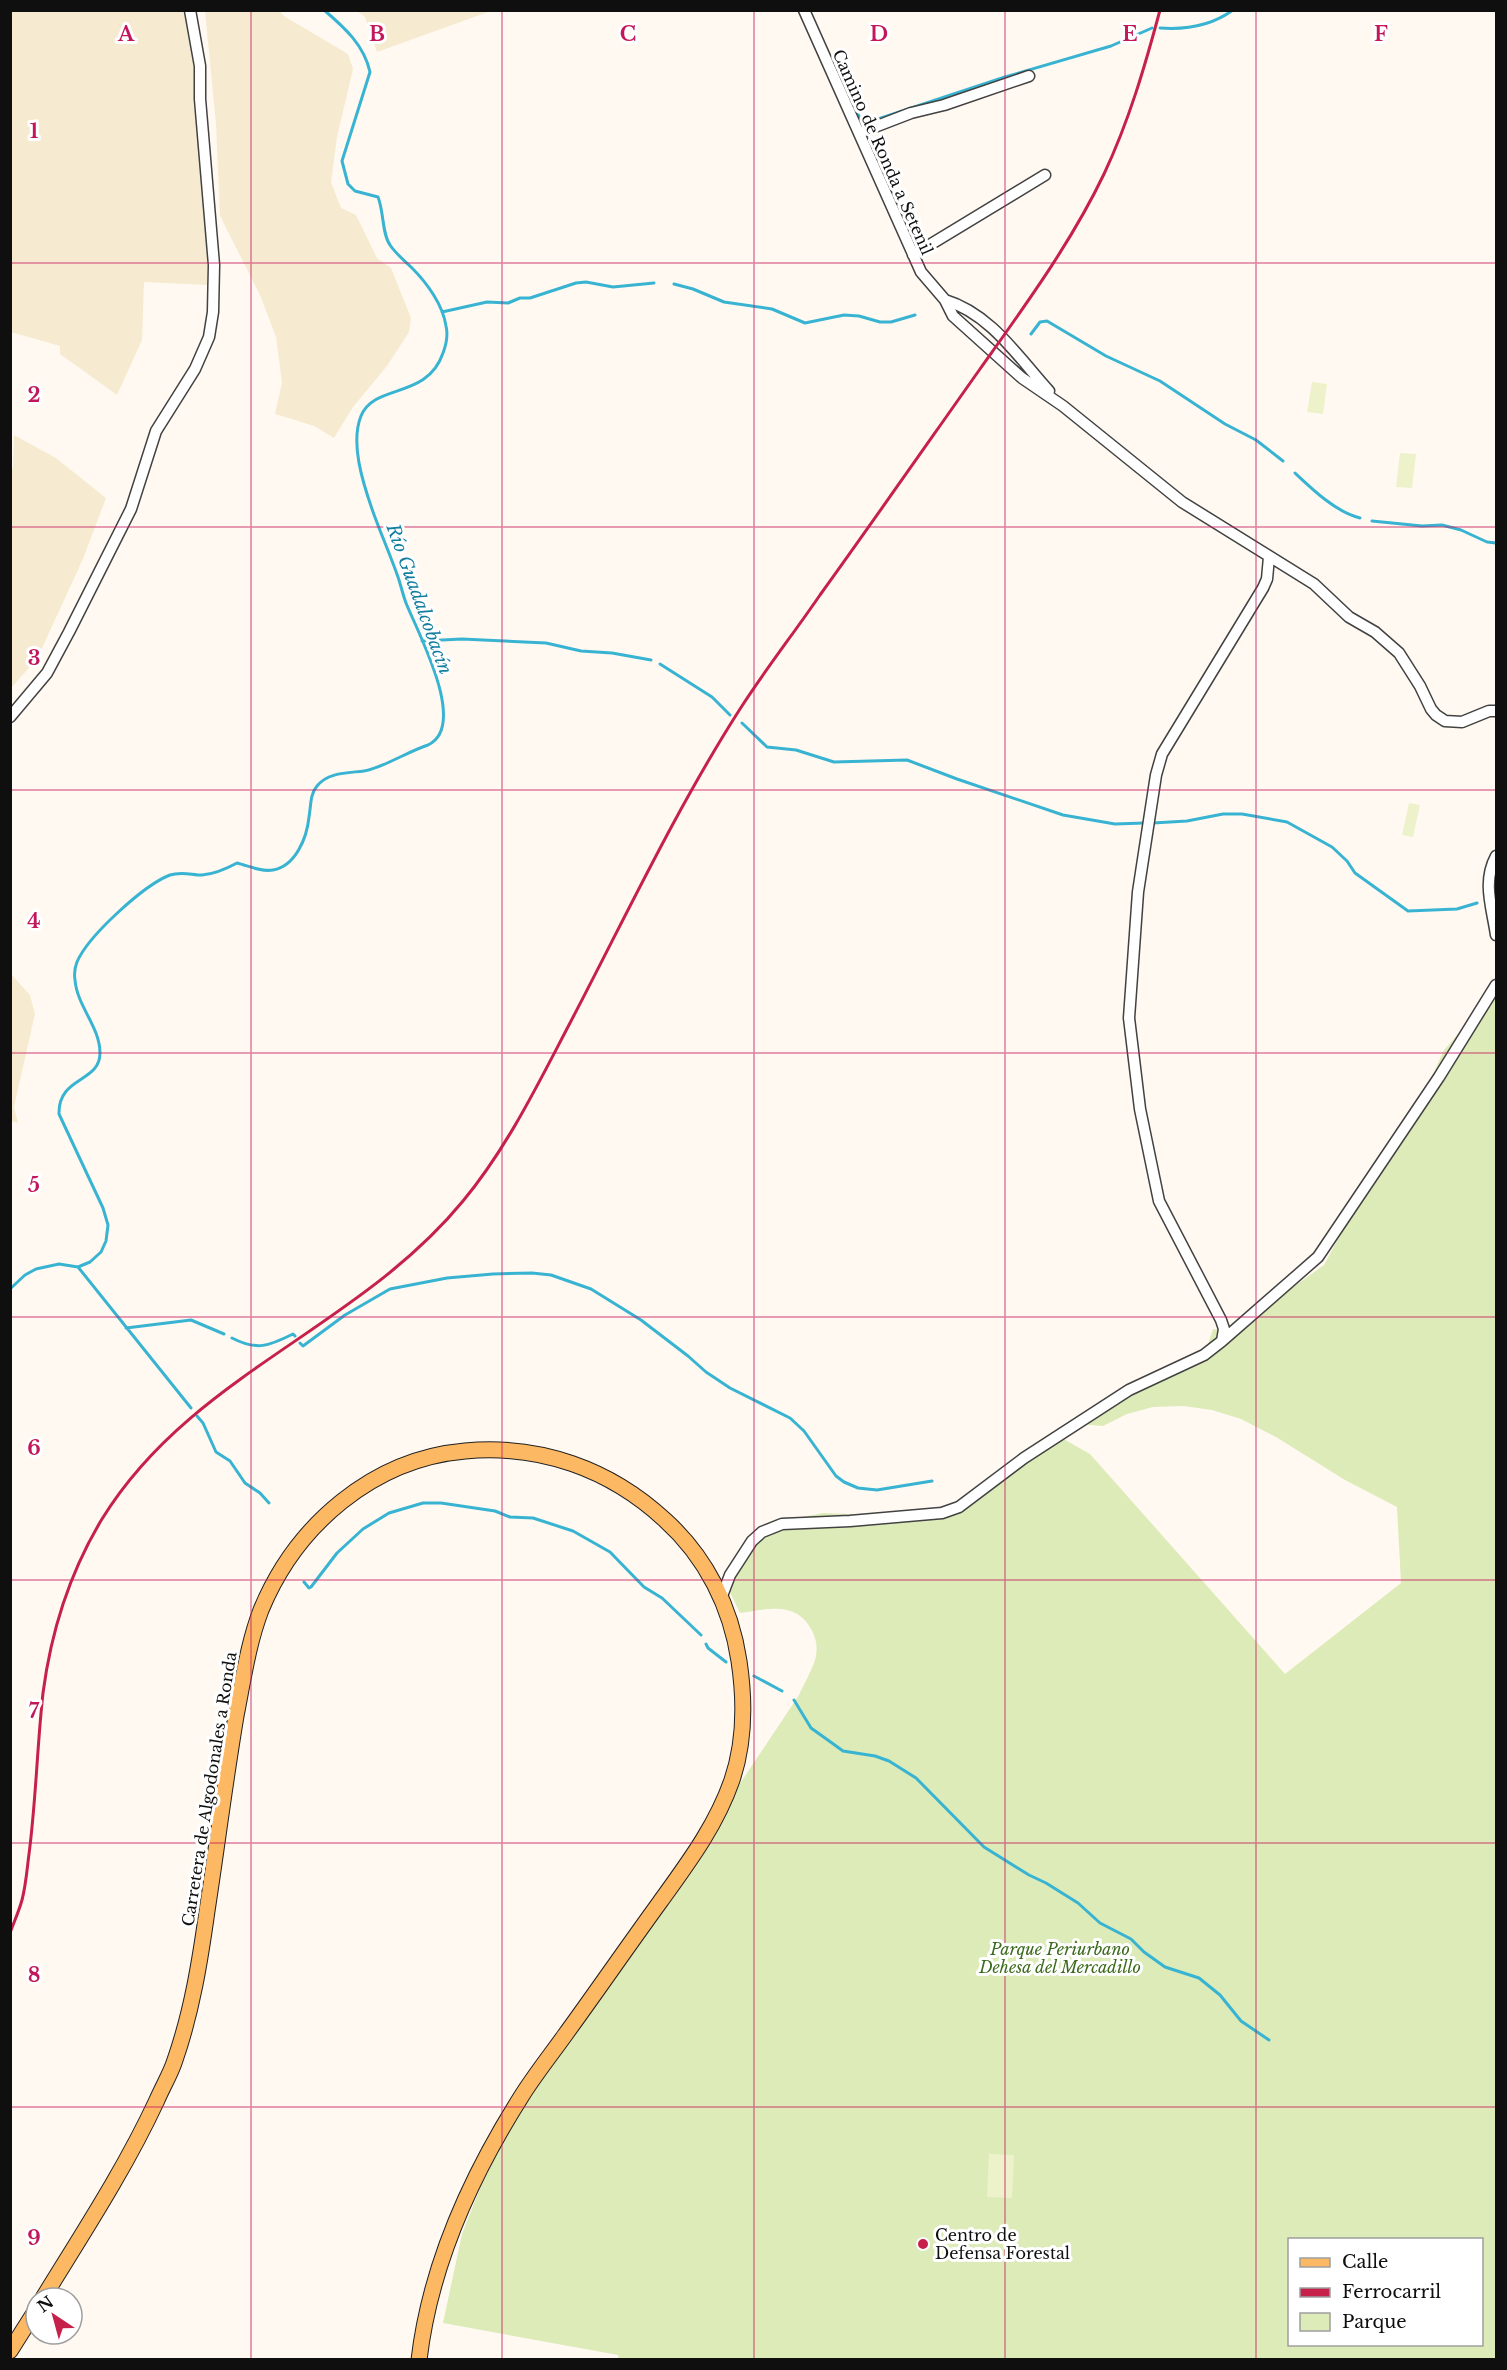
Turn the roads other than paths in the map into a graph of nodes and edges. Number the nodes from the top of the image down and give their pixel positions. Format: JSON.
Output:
{"nodes":[{"id":1,"x":190,"y":10,"type":"edge"},
{"id":2,"x":804,"y":10,"type":"edge"},
{"id":3,"x":1029,"y":76,"type":"dead end"},
{"id":4,"x":859,"y":133,"type":"junction"},
{"id":5,"x":1045,"y":175,"type":"dead end"},
{"id":6,"x":913,"y":255,"type":"junction"},
{"id":7,"x":945,"y":300,"type":"junction"},
{"id":8,"x":1063,"y":406,"type":"junction"},
{"id":9,"x":1269,"y":557,"type":"junction"},
{"id":10,"x":1497,"y":711,"type":"edge"},
{"id":11,"x":10,"y":717,"type":"edge"},
{"id":12,"x":1497,"y":856,"type":"edge"},
{"id":13,"x":1497,"y":935,"type":"edge"},
{"id":14,"x":1497,"y":985,"type":"edge"},
{"id":15,"x":1222,"y":1341,"type":"junction"},
{"id":16,"x":722,"y":1596,"type":"junction"},
{"id":17,"x":50,"y":2286,"type":"edge"},
{"id":18,"x":24,"y":2329,"type":"edge"},
{"id":19,"x":10,"y":2351,"type":"edge"},
{"id":20,"x":419,"y":2360,"type":"edge"}],
"edges":[{"from":1,"to":11,"type":"street"},
{"from":2,"to":4,"type":"street","name":"Camino de Ronda a Setenil"},
{"from":3,"to":4,"type":"street"},
{"from":4,"to":6,"type":"street","name":"Camino de Ronda a Setenil"},
{"from":5,"to":6,"type":"street"},
{"from":6,"to":7,"type":"street","name":"Camino de Ronda a Setenil"},
{"from":7,"to":8,"type":"street","name":"Camino de Ronda a Setenil"},
{"from":7,"to":8,"type":"street","name":"Camino de Ronda a Setenil"},
{"from":8,"to":9,"type":"street","name":"Camino de Ronda a Setenil"},
{"from":9,"to":10,"type":"street","name":"Camino de Ronda a Setenil"},
{"from":9,"to":15,"type":"street"},
{"from":12,"to":13,"type":"street"},
{"from":14,"to":15,"type":"street"},
{"from":15,"to":16,"type":"street"},
{"from":16,"to":17,"type":"main road","name":"Carretera de Algodonales a Ronda"},
{"from":16,"to":20,"type":"main road","name":"Carretera de Algodonales a Ronda"},
{"from":18,"to":19,"type":"main road"}]}
